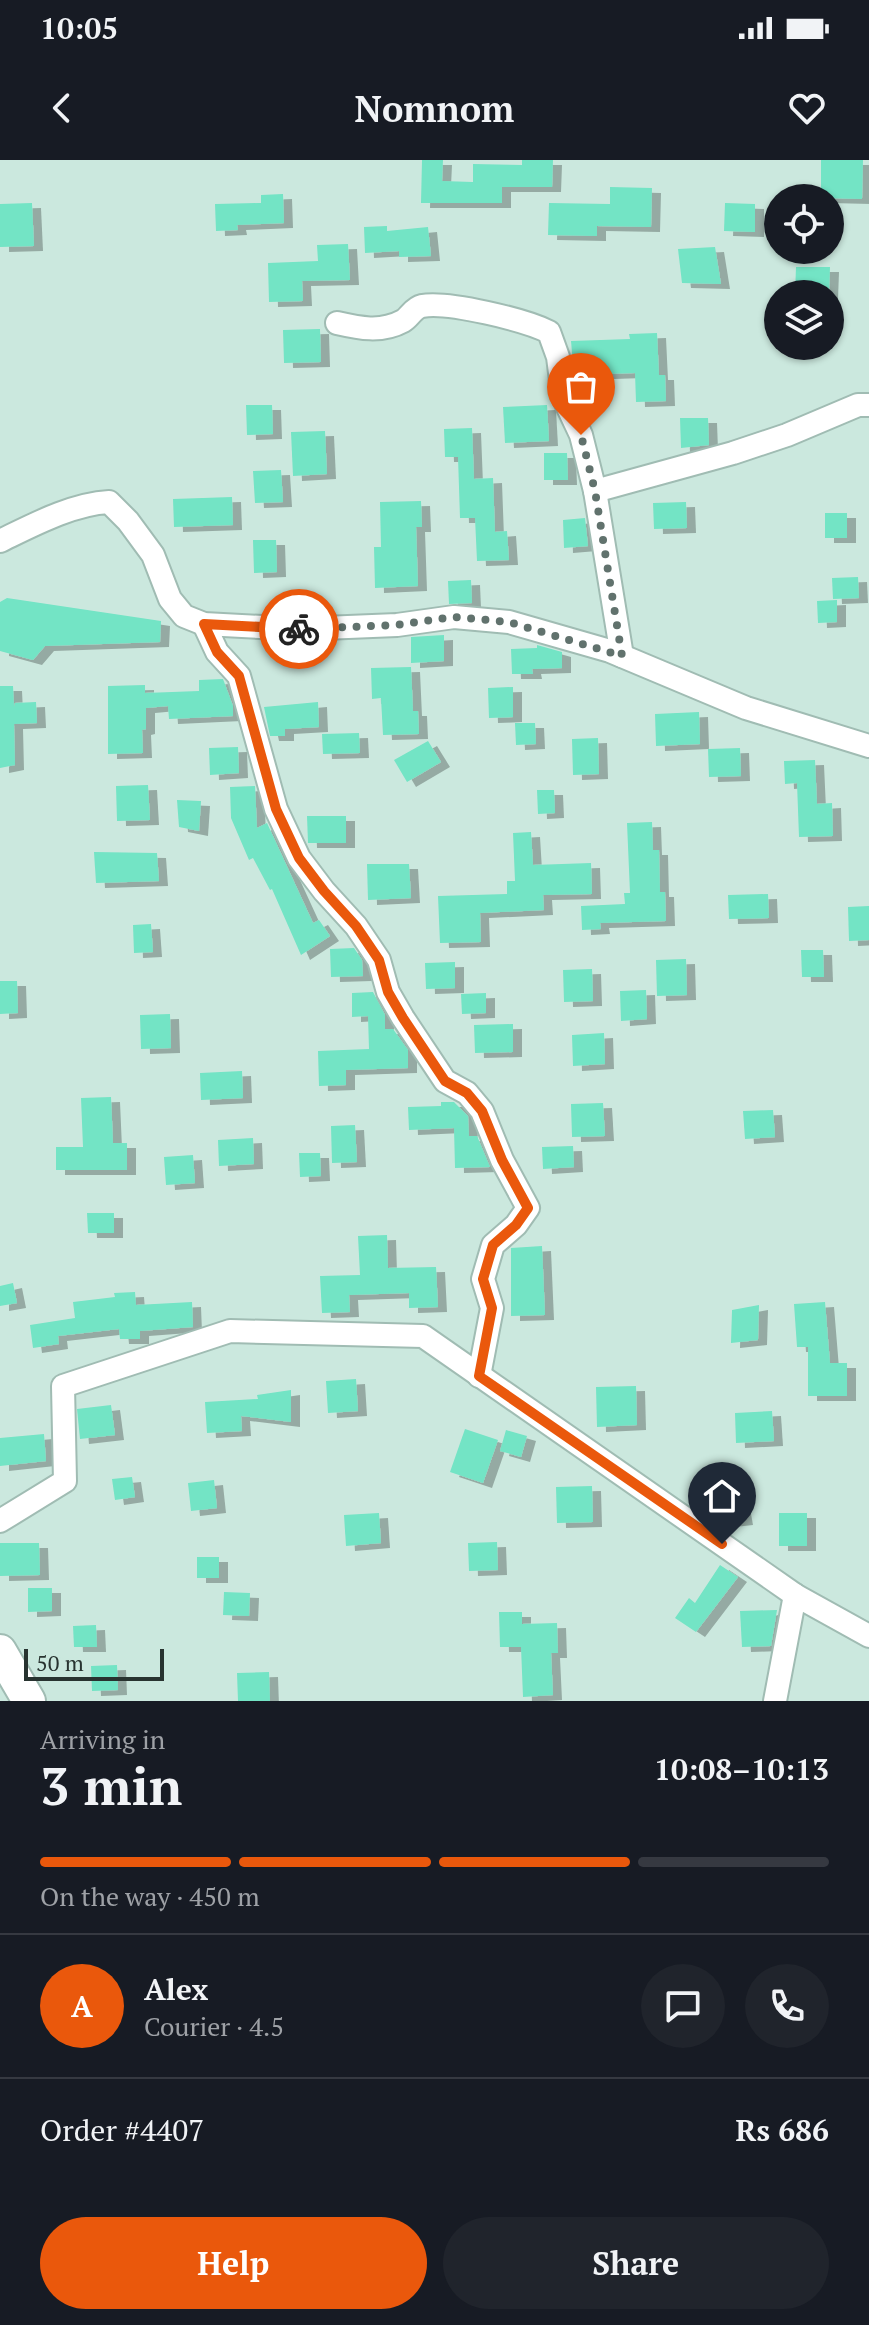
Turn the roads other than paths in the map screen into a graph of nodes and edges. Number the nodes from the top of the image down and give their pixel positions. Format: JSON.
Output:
{"nodes":[{"id":1,"x":337,"y":323,"type":"dead end"},
{"id":2,"x":869,"y":405,"type":"edge"},
{"id":3,"x":595,"y":491,"type":"junction"},
{"id":4,"x":0,"y":541,"type":"edge"},
{"id":5,"x":204,"y":624,"type":"junction"},
{"id":6,"x":622,"y":656,"type":"junction"},
{"id":7,"x":869,"y":746,"type":"edge"},
{"id":8,"x":479,"y":1376,"type":"junction"},
{"id":9,"x":0,"y":1521,"type":"edge"},
{"id":10,"x":795,"y":1595,"type":"junction"},
{"id":11,"x":869,"y":1636,"type":"edge"},
{"id":12,"x":0,"y":1651,"type":"edge"},
{"id":13,"x":29,"y":1701,"type":"edge"},
{"id":14,"x":775,"y":1701,"type":"edge"}],
"edges":[{"from":1,"to":3,"type":"street"},
{"from":2,"to":3,"type":"street"},
{"from":3,"to":6,"type":"street"},
{"from":4,"to":5,"type":"street"},
{"from":5,"to":6,"type":"street"},
{"from":5,"to":8,"type":"street"},
{"from":6,"to":7,"type":"street"},
{"from":8,"to":9,"type":"street"},
{"from":8,"to":10,"type":"street"},
{"from":10,"to":11,"type":"street"},
{"from":10,"to":14,"type":"street"},
{"from":12,"to":13,"type":"main road"}]}
